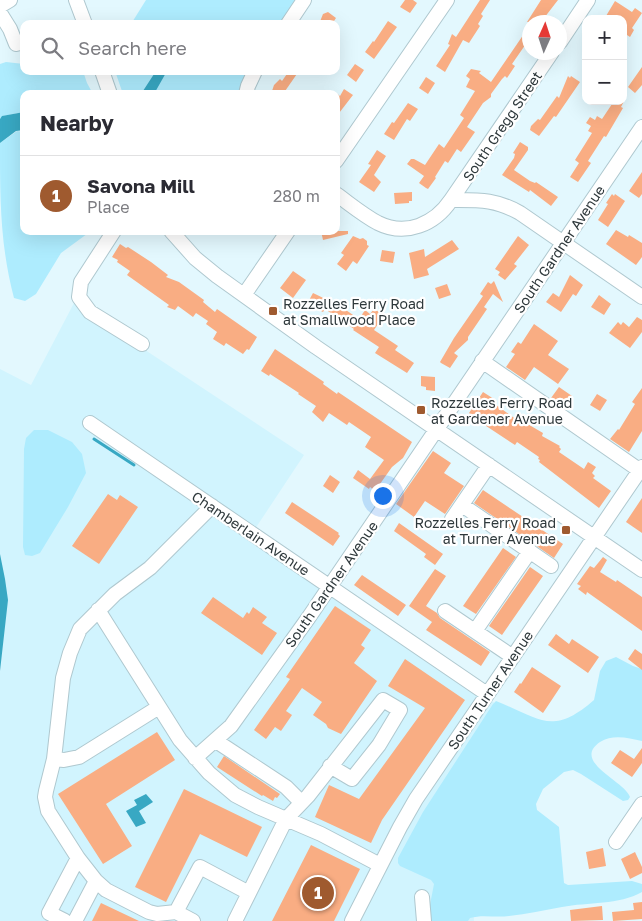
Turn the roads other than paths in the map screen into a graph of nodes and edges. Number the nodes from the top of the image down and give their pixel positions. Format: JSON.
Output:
{"nodes":[{"id":1,"x":10,"y":0,"type":"edge"},
{"id":2,"x":76,"y":0,"type":"edge"},
{"id":3,"x":304,"y":0,"type":"edge"},
{"id":4,"x":447,"y":0,"type":"edge"},
{"id":5,"x":588,"y":0,"type":"edge"},
{"id":6,"x":0,"y":6,"type":"edge"},
{"id":7,"x":0,"y":13,"type":"edge"},
{"id":8,"x":83,"y":20,"type":"edge"},
{"id":9,"x":291,"y":20,"type":"edge"},
{"id":10,"x":567,"y":32,"type":"edge"},
{"id":11,"x":20,"y":43,"type":"edge"},
{"id":12,"x":547,"y":60,"type":"edge"},
{"id":13,"x":103,"y":75,"type":"edge"},
{"id":14,"x":254,"y":75,"type":"edge"},
{"id":15,"x":109,"y":90,"type":"edge"},
{"id":16,"x":247,"y":90,"type":"edge"},
{"id":17,"x":642,"y":127,"type":"edge"},
{"id":18,"x":340,"y":155,"type":"edge"},
{"id":19,"x":340,"y":197,"type":"edge"},
{"id":20,"x":451,"y":200,"type":"junction"},
{"id":21,"x":111,"y":235,"type":"edge"},
{"id":22,"x":175,"y":235,"type":"edge"},
{"id":23,"x":285,"y":235,"type":"edge"},
{"id":24,"x":563,"y":243,"type":"junction"},
{"id":25,"x":244,"y":296,"type":"junction"},
{"id":26,"x":642,"y":297,"type":"edge"},
{"id":27,"x":142,"y":344,"type":"dead end"},
{"id":28,"x":482,"y":361,"type":"junction"},
{"id":29,"x":90,"y":423,"type":"dead end"},
{"id":30,"x":438,"y":430,"type":"junction"},
{"id":31,"x":489,"y":465,"type":"junction"},
{"id":32,"x":641,"y":470,"type":"edge"},
{"id":33,"x":462,"y":505,"type":"junction"},
{"id":34,"x":212,"y":506,"type":"junction"},
{"id":35,"x":452,"y":519,"type":"dead end"},
{"id":36,"x":594,"y":537,"type":"junction"},
{"id":37,"x":530,"y":551,"type":"junction"},
{"id":38,"x":552,"y":566,"type":"dead end"},
{"id":39,"x":642,"y":570,"type":"edge"},
{"id":40,"x":330,"y":587,"type":"junction"},
{"id":41,"x":98,"y":610,"type":"junction"},
{"id":42,"x":445,"y":611,"type":"dead end"},
{"id":43,"x":475,"y":631,"type":"junction"},
{"id":44,"x":513,"y":657,"type":"junction"},
{"id":45,"x":487,"y":694,"type":"junction"},
{"id":46,"x":160,"y":706,"type":"junction"},
{"id":47,"x":216,"y":740,"type":"junction"},
{"id":48,"x":195,"y":758,"type":"junction"},
{"id":49,"x":54,"y":759,"type":"junction"},
{"id":50,"x":330,"y":766,"type":"junction"},
{"id":51,"x":301,"y":802,"type":"junction"},
{"id":52,"x":642,"y":804,"type":"edge"},
{"id":53,"x":286,"y":819,"type":"junction"},
{"id":54,"x":616,"y":842,"type":"dead end"},
{"id":55,"x":78,"y":858,"type":"junction"},
{"id":56,"x":380,"y":865,"type":"junction"},
{"id":57,"x":96,"y":881,"type":"junction"},
{"id":58,"x":249,"y":893,"type":"junction"},
{"id":59,"x":422,"y":897,"type":"dead end"},
{"id":60,"x":176,"y":912,"type":"junction"},
{"id":61,"x":65,"y":921,"type":"edge"},
{"id":62,"x":75,"y":921,"type":"edge"},
{"id":63,"x":193,"y":921,"type":"edge"},
{"id":64,"x":235,"y":921,"type":"edge"},
{"id":65,"x":352,"y":921,"type":"edge"},
{"id":66,"x":424,"y":921,"type":"edge"}],
"edges":[{"from":1,"to":6,"type":"street"},
{"from":2,"to":8,"type":"street"},
{"from":3,"to":9,"type":"street"},
{"from":4,"to":18,"type":"street"},
{"from":5,"to":10,"type":"street"},
{"from":7,"to":11,"type":"street"},
{"from":12,"to":20,"type":"street","name":"South Gregg Street"},
{"from":13,"to":15,"type":"street"},
{"from":14,"to":16,"type":"street"},
{"from":17,"to":24,"type":"street","name":"South Gardner Avenue"},
{"from":19,"to":20,"type":"street","name":"South Gregg Street"},
{"from":20,"to":24,"type":"street"},
{"from":21,"to":27,"type":"street"},
{"from":22,"to":25,"type":"street"},
{"from":23,"to":25,"type":"street"},
{"from":24,"to":26,"type":"street"},
{"from":24,"to":28,"type":"street","name":"South Gardner Avenue"},
{"from":25,"to":30,"type":"street"},
{"from":28,"to":30,"type":"street","name":"South Gardner Avenue"},
{"from":28,"to":32,"type":"street"},
{"from":29,"to":34,"type":"street","name":"Chamberlain Avenue"},
{"from":30,"to":31,"type":"street"},
{"from":30,"to":40,"type":"street","name":"South Gardner Avenue"},
{"from":31,"to":33,"type":"street"},
{"from":31,"to":36,"type":"street"},
{"from":32,"to":36,"type":"street","name":"South Turner Avenue"},
{"from":33,"to":35,"type":"street"},
{"from":33,"to":37,"type":"street"},
{"from":34,"to":40,"type":"street","name":"Chamberlain Avenue"},
{"from":34,"to":41,"type":"street"},
{"from":36,"to":39,"type":"street"},
{"from":36,"to":44,"type":"street","name":"South Turner Avenue"},
{"from":37,"to":38,"type":"street"},
{"from":37,"to":43,"type":"street"},
{"from":40,"to":45,"type":"street","name":"Chamberlain Avenue"},
{"from":40,"to":47,"type":"street","name":"South Gardner Avenue"},
{"from":41,"to":46,"type":"street"},
{"from":41,"to":49,"type":"street"},
{"from":42,"to":43,"type":"street"},
{"from":43,"to":44,"type":"street"},
{"from":44,"to":45,"type":"street","name":"South Turner Avenue"},
{"from":45,"to":56,"type":"street","name":"South Turner Avenue"},
{"from":46,"to":48,"type":"street"},
{"from":46,"to":49,"type":"street"},
{"from":47,"to":48,"type":"street","name":"South Gardner Avenue"},
{"from":47,"to":51,"type":"street"},
{"from":48,"to":53,"type":"street"},
{"from":49,"to":55,"type":"street"},
{"from":50,"to":50,"type":"street"},
{"from":50,"to":51,"type":"street"},
{"from":51,"to":53,"type":"street"},
{"from":52,"to":54,"type":"street"},
{"from":53,"to":56,"type":"street"},
{"from":53,"to":58,"type":"street"},
{"from":55,"to":57,"type":"street"},
{"from":55,"to":61,"type":"street"},
{"from":56,"to":65,"type":"street","name":"South Turner Avenue"},
{"from":57,"to":60,"type":"street"},
{"from":57,"to":62,"type":"street"},
{"from":58,"to":60,"type":"street"},
{"from":58,"to":64,"type":"street"},
{"from":59,"to":66,"type":"street"},
{"from":60,"to":63,"type":"street"}]}
